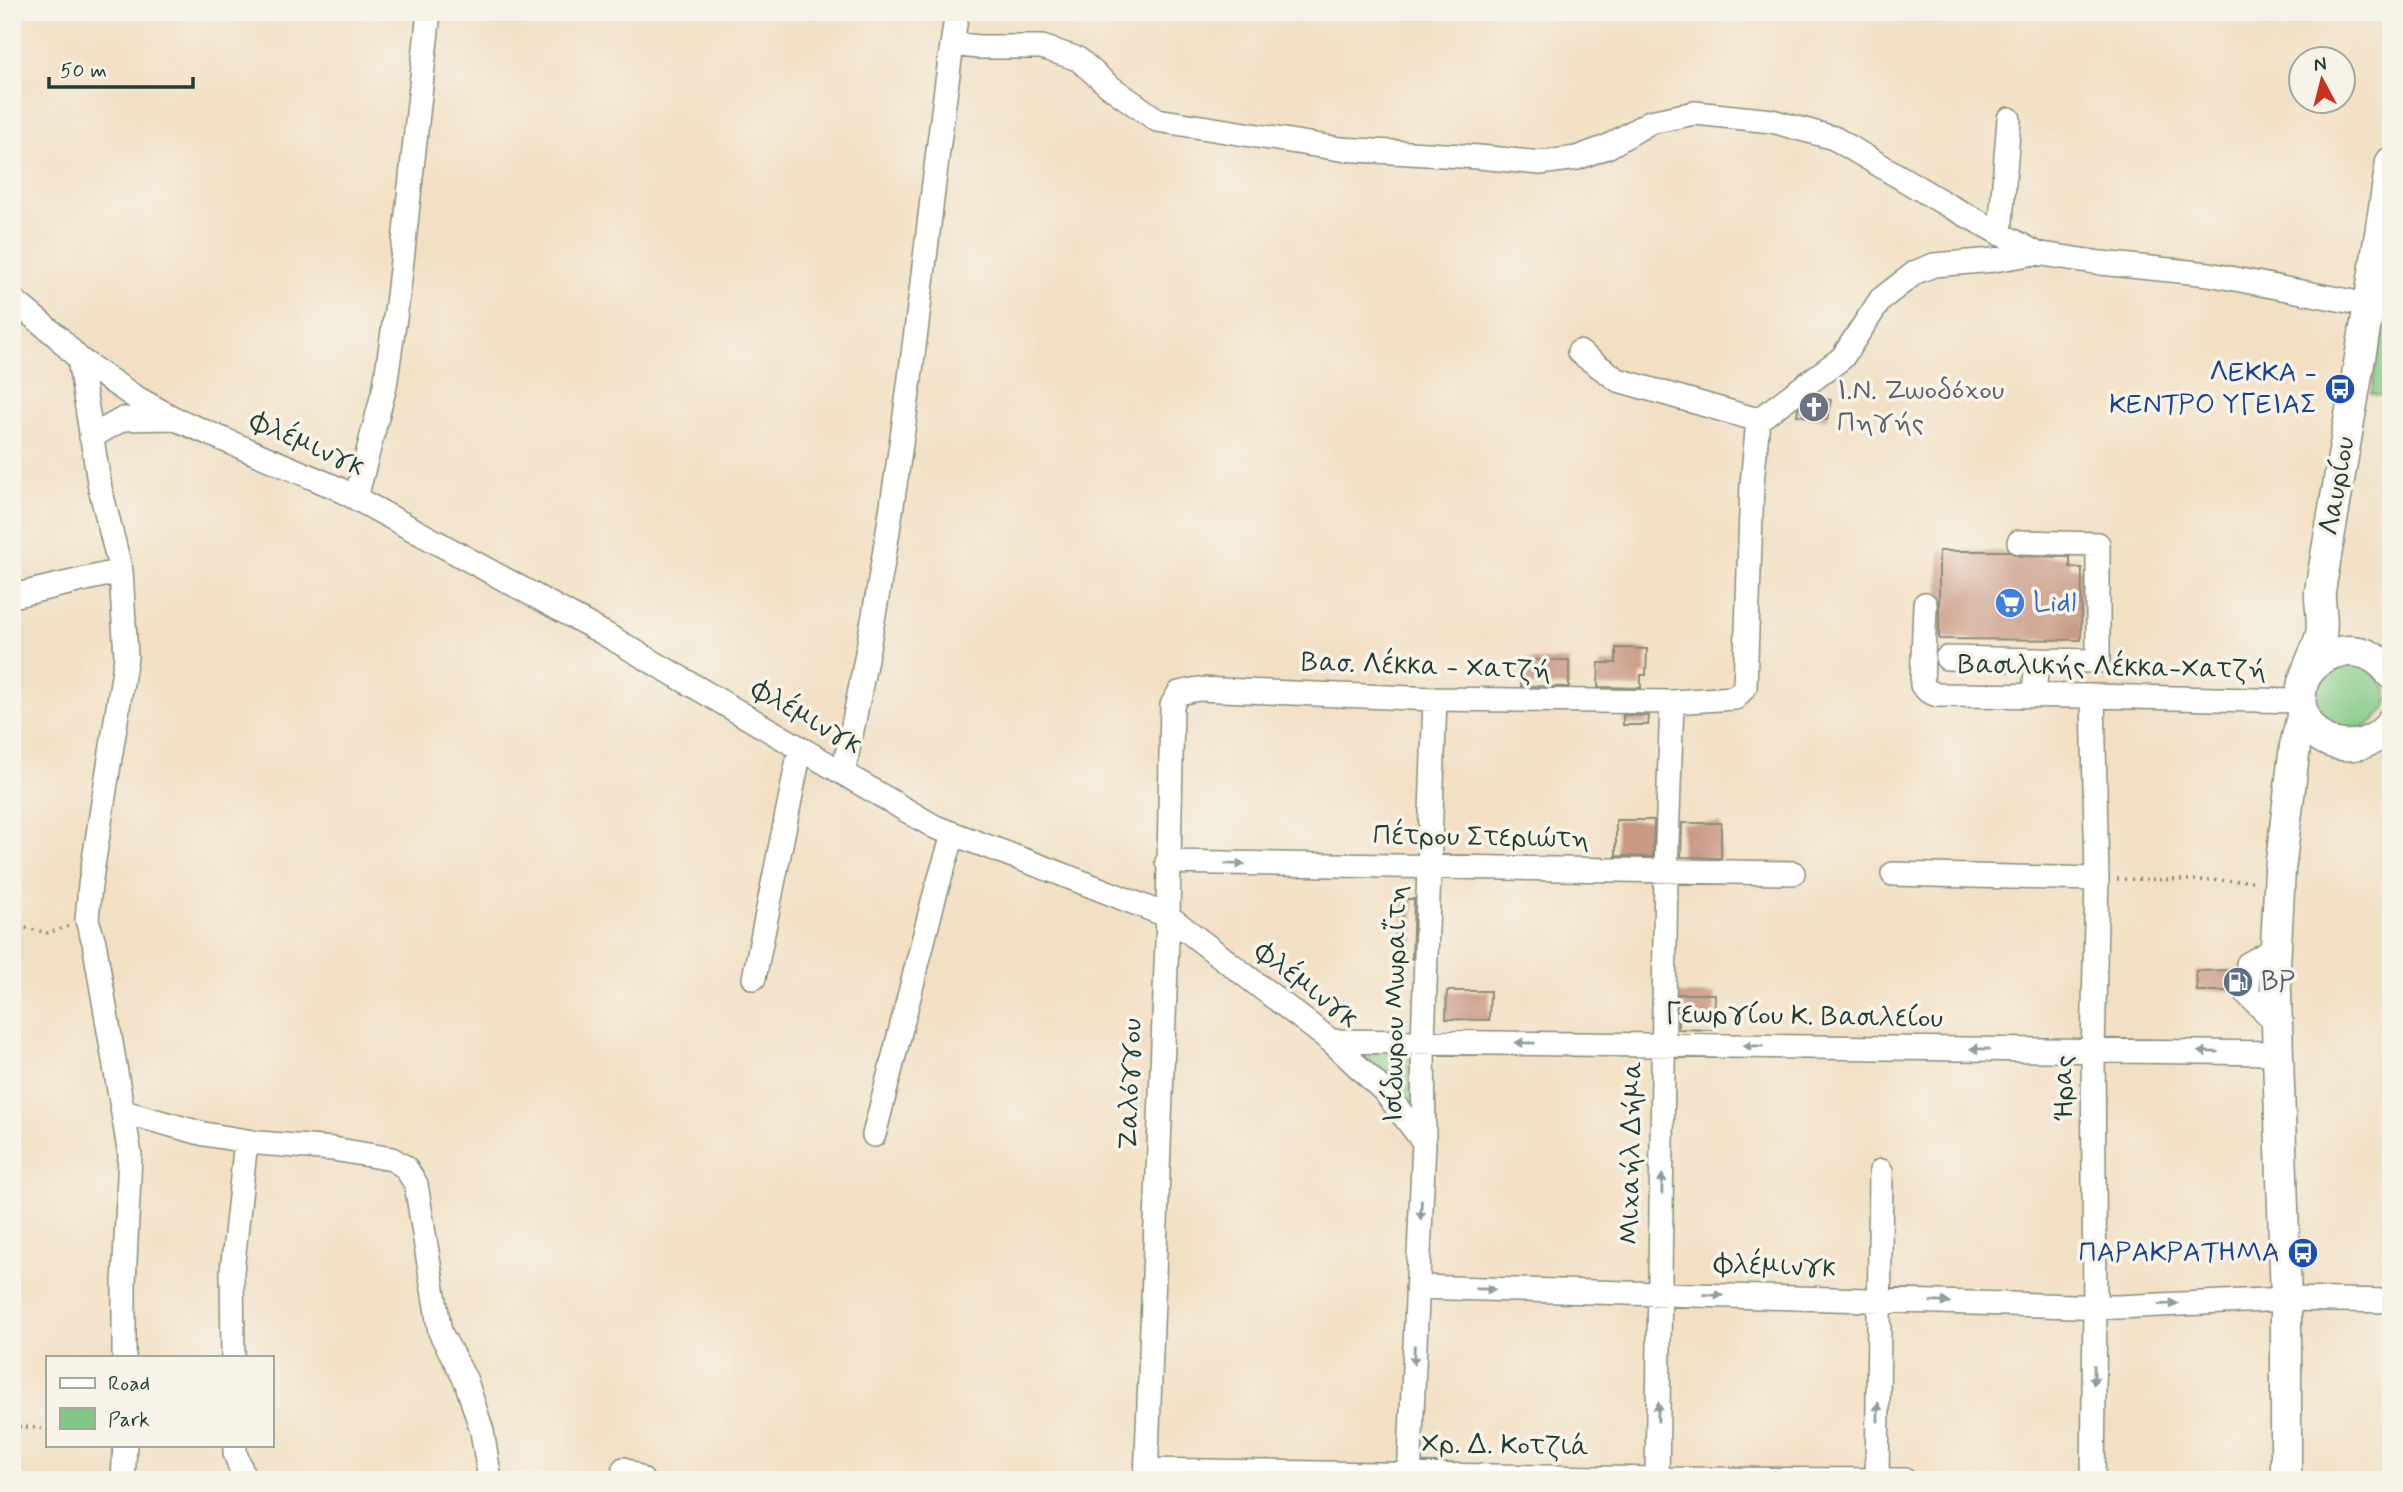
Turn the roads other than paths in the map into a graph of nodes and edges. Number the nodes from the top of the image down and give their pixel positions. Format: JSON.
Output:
{"nodes":[{"id":1,"x":429,"y":12,"type":"edge"},
{"id":2,"x":957,"y":12,"type":"edge"},
{"id":3,"x":952,"y":44,"type":"junction"},
{"id":4,"x":2009,"y":119,"type":"dead end"},
{"id":5,"x":2391,"y":162,"type":"edge"},
{"id":6,"x":2000,"y":234,"type":"junction"},
{"id":7,"x":2036,"y":253,"type":"junction"},
{"id":8,"x":12,"y":299,"type":"edge"},
{"id":9,"x":2369,"y":305,"type":"junction"},
{"id":10,"x":1579,"y":352,"type":"dead end"},
{"id":11,"x":79,"y":359,"type":"junction"},
{"id":12,"x":173,"y":418,"type":"junction"},
{"id":13,"x":1758,"y":420,"type":"junction"},
{"id":14,"x":91,"y":437,"type":"junction"},
{"id":15,"x":356,"y":498,"type":"junction"},
{"id":16,"x":2019,"y":542,"type":"dead end"},
{"id":17,"x":121,"y":571,"type":"junction"},
{"id":18,"x":2324,"y":572,"type":"junction"},
{"id":19,"x":12,"y":596,"type":"edge"},
{"id":20,"x":1924,"y":604,"type":"dead end"},
{"id":21,"x":1947,"y":658,"type":"dead end"},
{"id":22,"x":2037,"y":660,"type":"junction"},
{"id":23,"x":2379,"y":663,"type":"edge"},
{"id":24,"x":1179,"y":693,"type":"joint"},
{"id":25,"x":2034,"y":695,"type":"junction"},
{"id":26,"x":2093,"y":696,"type":"junction"},
{"id":27,"x":1435,"y":699,"type":"junction"},
{"id":28,"x":2302,"y":699,"type":"junction"},
{"id":29,"x":1672,"y":702,"type":"junction"},
{"id":30,"x":2390,"y":724,"type":"edge"},
{"id":31,"x":2351,"y":746,"type":"junction"},
{"id":32,"x":800,"y":750,"type":"junction"},
{"id":33,"x":843,"y":773,"type":"junction"},
{"id":34,"x":2291,"y":783,"type":"junction"},
{"id":35,"x":953,"y":835,"type":"junction"},
{"id":36,"x":1167,"y":862,"type":"junction"},
{"id":37,"x":1429,"y":867,"type":"junction"},
{"id":38,"x":1666,"y":871,"type":"junction"},
{"id":39,"x":1793,"y":873,"type":"dead end"},
{"id":40,"x":1894,"y":874,"type":"dead end"},
{"id":41,"x":2097,"y":879,"type":"junction"},
{"id":42,"x":1168,"y":916,"type":"junction"},
{"id":43,"x":754,"y":978,"type":"dead end"},
{"id":44,"x":1331,"y":1041,"type":"junction"},
{"id":45,"x":1423,"y":1042,"type":"junction"},
{"id":46,"x":1664,"y":1045,"type":"junction"},
{"id":47,"x":2093,"y":1051,"type":"junction"},
{"id":48,"x":2276,"y":1053,"type":"junction"},
{"id":49,"x":124,"y":1112,"type":"junction"},
{"id":50,"x":874,"y":1135,"type":"dead end"},
{"id":51,"x":246,"y":1141,"type":"junction"},
{"id":52,"x":1424,"y":1142,"type":"junction"},
{"id":53,"x":1881,"y":1171,"type":"dead end"},
{"id":54,"x":1417,"y":1287,"type":"junction"},
{"id":55,"x":1660,"y":1294,"type":"junction"},
{"id":56,"x":2286,"y":1299,"type":"junction"},
{"id":57,"x":1878,"y":1300,"type":"junction"},
{"id":58,"x":2391,"y":1301,"type":"edge"},
{"id":59,"x":2095,"y":1306,"type":"junction"},
{"id":60,"x":124,"y":1356,"type":"edge"},
{"id":61,"x":233,"y":1356,"type":"edge"},
{"id":62,"x":125,"y":1446,"type":"edge"},
{"id":63,"x":235,"y":1446,"type":"edge"},
{"id":64,"x":1146,"y":1475,"type":"edge"},
{"id":65,"x":1409,"y":1477,"type":"edge"},
{"id":66,"x":1657,"y":1479,"type":"edge"},
{"id":67,"x":123,"y":1480,"type":"edge"},
{"id":68,"x":245,"y":1480,"type":"edge"},
{"id":69,"x":490,"y":1480,"type":"edge"},
{"id":70,"x":1877,"y":1480,"type":"edge"},
{"id":71,"x":1904,"y":1480,"type":"edge"},
{"id":72,"x":2092,"y":1480,"type":"edge"},
{"id":73,"x":2276,"y":1480,"type":"edge"},
{"id":74,"x":2286,"y":1480,"type":"edge"}],
"edges":[{"from":1,"to":15,"type":"street"},
{"from":2,"to":3,"type":"street"},
{"from":3,"to":6,"type":"street"},
{"from":3,"to":33,"type":"street"},
{"from":4,"to":6,"type":"street"},
{"from":5,"to":9,"type":"main road","name":"Λαυρίου"},
{"from":6,"to":7,"type":"street"},
{"from":7,"to":9,"type":"street"},
{"from":7,"to":13,"type":"street"},
{"from":8,"to":11,"type":"street","name":"Φλέμινγκ"},
{"from":9,"to":18,"type":"main road","name":"Λαυρίου"},
{"from":10,"to":13,"type":"street"},
{"from":11,"to":12,"type":"street","name":"Φλέμινγκ"},
{"from":11,"to":14,"type":"street"},
{"from":12,"to":14,"type":"street"},
{"from":12,"to":15,"type":"street","name":"Φλέμινγκ"},
{"from":13,"to":29,"type":"street","name":"Βασ. Λέκκα - Χατζή"},
{"from":14,"to":17,"type":"street"},
{"from":15,"to":32,"type":"street","name":"Φλέμινγκ"},
{"from":16,"to":22,"type":"street"},
{"from":17,"to":19,"type":"street"},
{"from":17,"to":49,"type":"street"},
{"from":18,"to":23,"type":"main road"},
{"from":18,"to":28,"type":"main road","name":"Λαυρίου"},
{"from":20,"to":25,"type":"street","name":"Βασιλικής Λέκκα-Χατζή"},
{"from":21,"to":22,"type":"street"},
{"from":22,"to":25,"type":"street"},
{"from":23,"to":28,"type":"main road"},
{"from":24,"to":27,"type":"street","name":"Βασ. Λέκκα - Χατζή"},
{"from":24,"to":36,"type":"street","name":"Ζαλόγγου"},
{"from":25,"to":26,"type":"street","name":"Βασιλικής Λέκκα-Χατζή"},
{"from":26,"to":28,"type":"street","name":"Βασιλικής Λέκκα-Χατζή"},
{"from":26,"to":41,"type":"street","name":"Ήρας"},
{"from":27,"to":29,"type":"street","name":"Βασ. Λέκκα - Χατζή"},
{"from":27,"to":37,"type":"street","name":"Ισίδωρου Μωραΐτη"},
{"from":28,"to":31,"type":"main road"},
{"from":28,"to":34,"type":"main road","name":"Λαυρίου"},
{"from":29,"to":38,"type":"street","name":"Μιχαήλ Δήμα"},
{"from":30,"to":31,"type":"main road"},
{"from":31,"to":34,"type":"main road"},
{"from":32,"to":33,"type":"street","name":"Φλέμινγκ"},
{"from":32,"to":43,"type":"street"},
{"from":33,"to":35,"type":"street","name":"Φλέμινγκ"},
{"from":34,"to":48,"type":"main road","name":"Λαυρίου"},
{"from":35,"to":42,"type":"street","name":"Φλέμινγκ"},
{"from":35,"to":50,"type":"street"},
{"from":36,"to":37,"type":"street","name":"Πέτρου Στεριώτη","one_way":true},
{"from":36,"to":42,"type":"street","name":"Ζαλόγγου"},
{"from":37,"to":38,"type":"street","name":"Πέτρου Στεριώτη"},
{"from":37,"to":45,"type":"street","name":"Ισίδωρου Μωραΐτη"},
{"from":38,"to":39,"type":"street","name":"Πέτρου Στεριώτη"},
{"from":38,"to":46,"type":"street","name":"Μιχαήλ Δήμα"},
{"from":40,"to":41,"type":"street"},
{"from":41,"to":47,"type":"street","name":"Ήρας"},
{"from":42,"to":44,"type":"street","name":"Φλέμινγκ"},
{"from":42,"to":64,"type":"street","name":"Ζαλόγγου"},
{"from":44,"to":45,"type":"street","name":"Γεωργίου Κ. Βασιλείου"},
{"from":44,"to":52,"type":"street","name":"Φλέμινγκ"},
{"from":46,"to":45,"type":"street","name":"Γεωργίου Κ. Βασιλείου","one_way":true},
{"from":45,"to":52,"type":"street","name":"Ισίδωρου Μωραΐτη"},
{"from":47,"to":46,"type":"street","name":"Γεωργίου Κ. Βασιλείου","one_way":true},
{"from":55,"to":46,"type":"street","name":"Μιχαήλ Δήμα","one_way":true},
{"from":48,"to":47,"type":"street","name":"Γεωργίου Κ. Βασιλείου","one_way":true},
{"from":47,"to":59,"type":"street","name":"Ήρας"},
{"from":48,"to":56,"type":"main road","name":"Λαυρίου"},
{"from":49,"to":51,"type":"street"},
{"from":49,"to":60,"type":"street"},
{"from":51,"to":61,"type":"street"},
{"from":51,"to":69,"type":"street"},
{"from":52,"to":54,"type":"street","one_way":true},
{"from":53,"to":57,"type":"street"},
{"from":54,"to":55,"type":"street","name":"Φλέμινγκ","one_way":true},
{"from":54,"to":65,"type":"street","one_way":true},
{"from":55,"to":57,"type":"street","name":"Φλέμινγκ","one_way":true},
{"from":66,"to":55,"type":"street","name":"Μιχαήλ Δήμα","one_way":true},
{"from":56,"to":58,"type":"street","name":"Φλέμινγκ"},
{"from":59,"to":56,"type":"street","name":"Φλέμινγκ","one_way":true},
{"from":56,"to":74,"type":"main road","name":"Λαυρίου"},
{"from":57,"to":59,"type":"street","name":"Φλέμινγκ","one_way":true},
{"from":70,"to":57,"type":"street","one_way":true},
{"from":59,"to":72,"type":"street","name":"Ήρας","one_way":true},
{"from":62,"to":67,"type":"street"},
{"from":63,"to":68,"type":"street"},
{"from":64,"to":65,"type":"street","name":"Χρ. Δ. Κοτζιά"},
{"from":65,"to":66,"type":"street","name":"Χρ. Δ. Κοτζιά"},
{"from":66,"to":70,"type":"street","name":"Χρ. Δ. Κοτζιά"},
{"from":70,"to":71,"type":"street","name":"Χρ. Δ. Κοτζιά"},
{"from":73,"to":74,"type":"street"}]}
